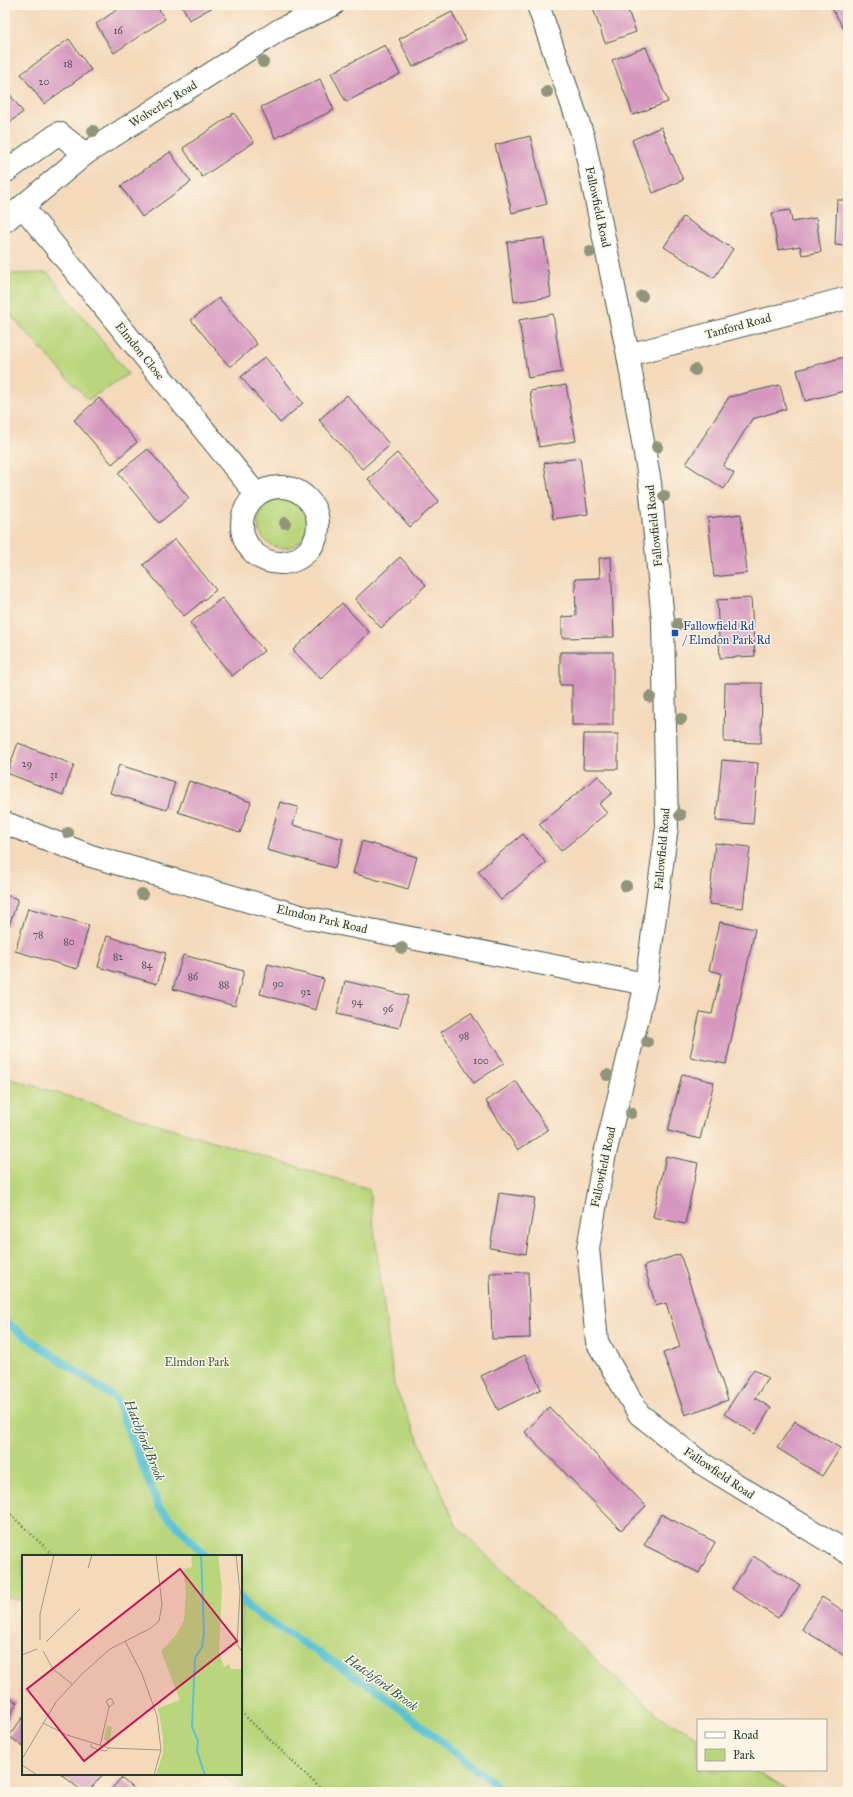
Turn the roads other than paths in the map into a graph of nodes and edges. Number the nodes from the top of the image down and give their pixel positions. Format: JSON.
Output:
{"nodes":[{"id":1,"x":333,"y":5,"type":"edge"},
{"id":2,"x":538,"y":5,"type":"edge"},
{"id":3,"x":85,"y":154,"type":"junction"},
{"id":4,"x":5,"y":172,"type":"edge"},
{"id":5,"x":23,"y":207,"type":"junction"},
{"id":6,"x":5,"y":221,"type":"edge"},
{"id":7,"x":848,"y":298,"type":"edge"},
{"id":8,"x":628,"y":355,"type":"junction"},
{"id":9,"x":256,"y":494,"type":"dead end"},
{"id":10,"x":5,"y":823,"type":"edge"},
{"id":11,"x":646,"y":984,"type":"junction"},
{"id":12,"x":848,"y":1553,"type":"edge"}],
"edges":[{"from":1,"to":3,"type":"street","name":"Wolverley Road"},
{"from":2,"to":8,"type":"street","name":"Fallowfield Road"},
{"from":3,"to":4,"type":"street"},
{"from":3,"to":5,"type":"street","name":"Wolverley Road"},
{"from":5,"to":6,"type":"street","name":"Wolverley Road"},
{"from":5,"to":9,"type":"street","name":"Elmdon Close"},
{"from":7,"to":8,"type":"street","name":"Tanford Road"},
{"from":8,"to":11,"type":"street","name":"Fallowfield Road"},
{"from":10,"to":11,"type":"street","name":"Elmdon Park Road"},
{"from":11,"to":12,"type":"street","name":"Fallowfield Road"}]}
